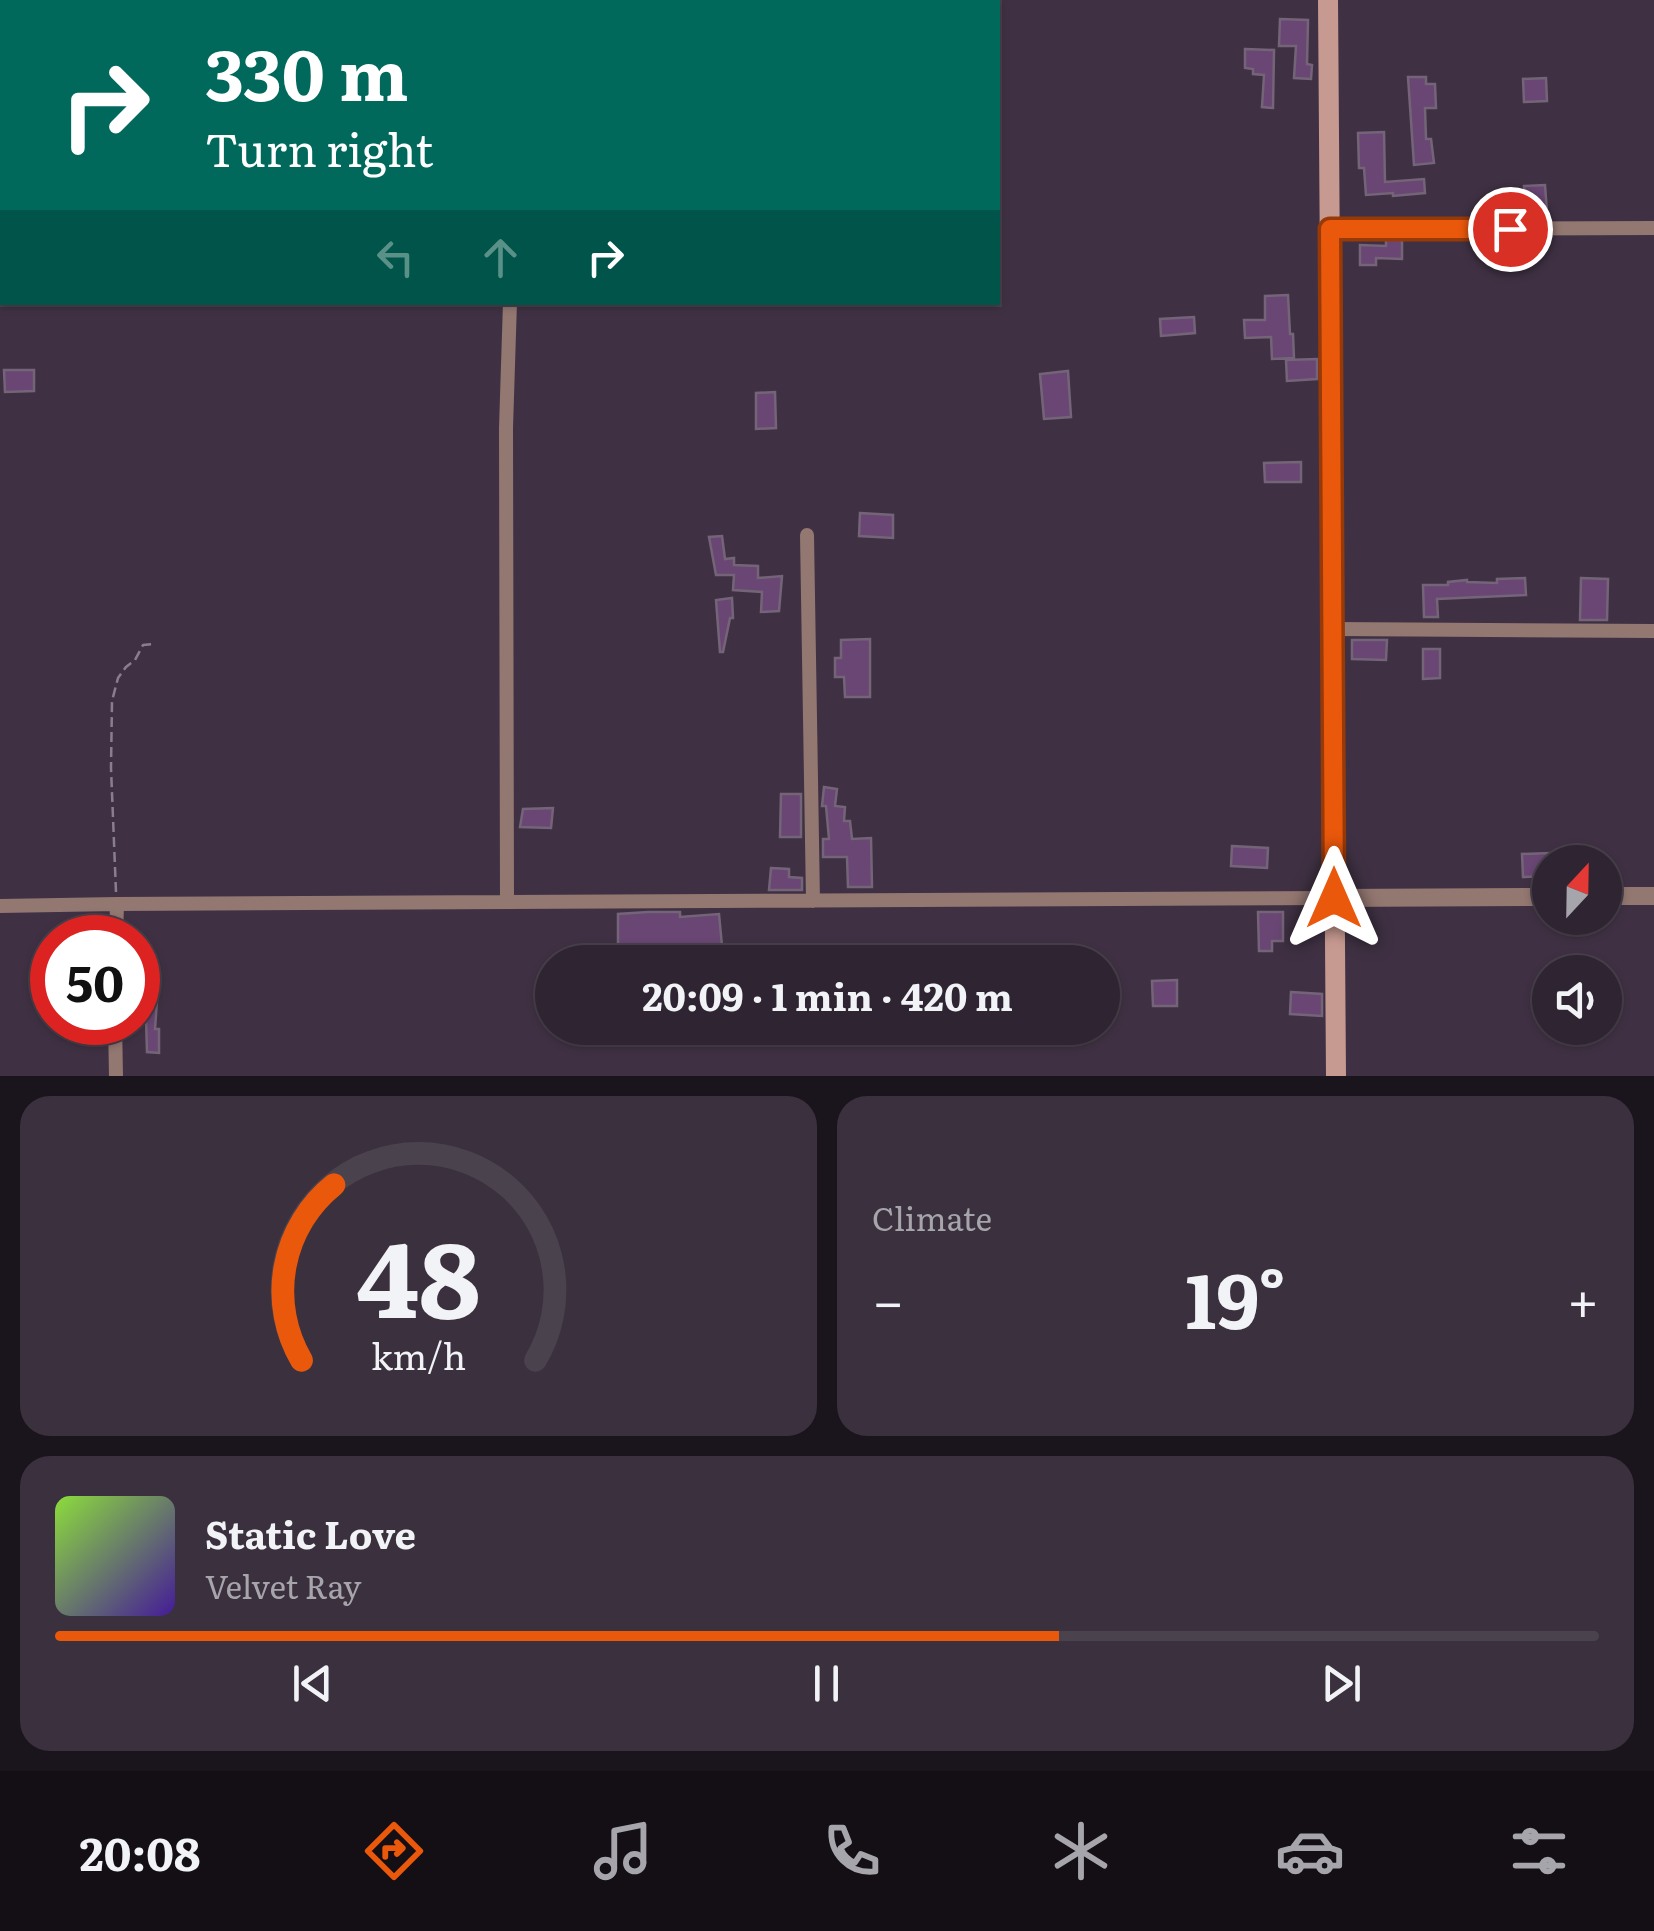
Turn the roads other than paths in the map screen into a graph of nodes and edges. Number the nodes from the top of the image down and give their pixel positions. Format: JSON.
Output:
{"nodes":[{"id":1,"x":1328,"y":0,"type":"edge"},
{"id":2,"x":1654,"y":228,"type":"edge"},
{"id":3,"x":1330,"y":229,"type":"junction"},
{"id":4,"x":510,"y":305,"type":"edge"},
{"id":5,"x":807,"y":535,"type":"dead end"},
{"id":6,"x":1333,"y":629,"type":"junction"},
{"id":7,"x":1654,"y":631,"type":"edge"},
{"id":8,"x":1622,"y":896,"type":"edge"},
{"id":9,"x":1654,"y":896,"type":"edge"},
{"id":10,"x":1532,"y":897,"type":"edge"},
{"id":11,"x":1334,"y":898,"type":"junction"},
{"id":12,"x":813,"y":901,"type":"junction"},
{"id":13,"x":507,"y":902,"type":"junction"},
{"id":14,"x":117,"y":904,"type":"junction"},
{"id":15,"x":0,"y":906,"type":"edge"},
{"id":16,"x":117,"y":915,"type":"edge"},
{"id":17,"x":116,"y":1045,"type":"edge"},
{"id":18,"x":116,"y":1076,"type":"edge"},
{"id":19,"x":1336,"y":1076,"type":"edge"}],
"edges":[{"from":1,"to":3,"type":"main road"},
{"from":2,"to":3,"type":"street"},
{"from":3,"to":6,"type":"main road"},
{"from":4,"to":13,"type":"street"},
{"from":5,"to":12,"type":"street"},
{"from":6,"to":7,"type":"street"},
{"from":6,"to":11,"type":"main road"},
{"from":8,"to":9,"type":"street"},
{"from":10,"to":11,"type":"street"},
{"from":11,"to":12,"type":"street"},
{"from":11,"to":19,"type":"main road"},
{"from":12,"to":13,"type":"street"},
{"from":13,"to":14,"type":"street"},
{"from":14,"to":15,"type":"street"},
{"from":14,"to":16,"type":"street"},
{"from":17,"to":18,"type":"street"}]}
